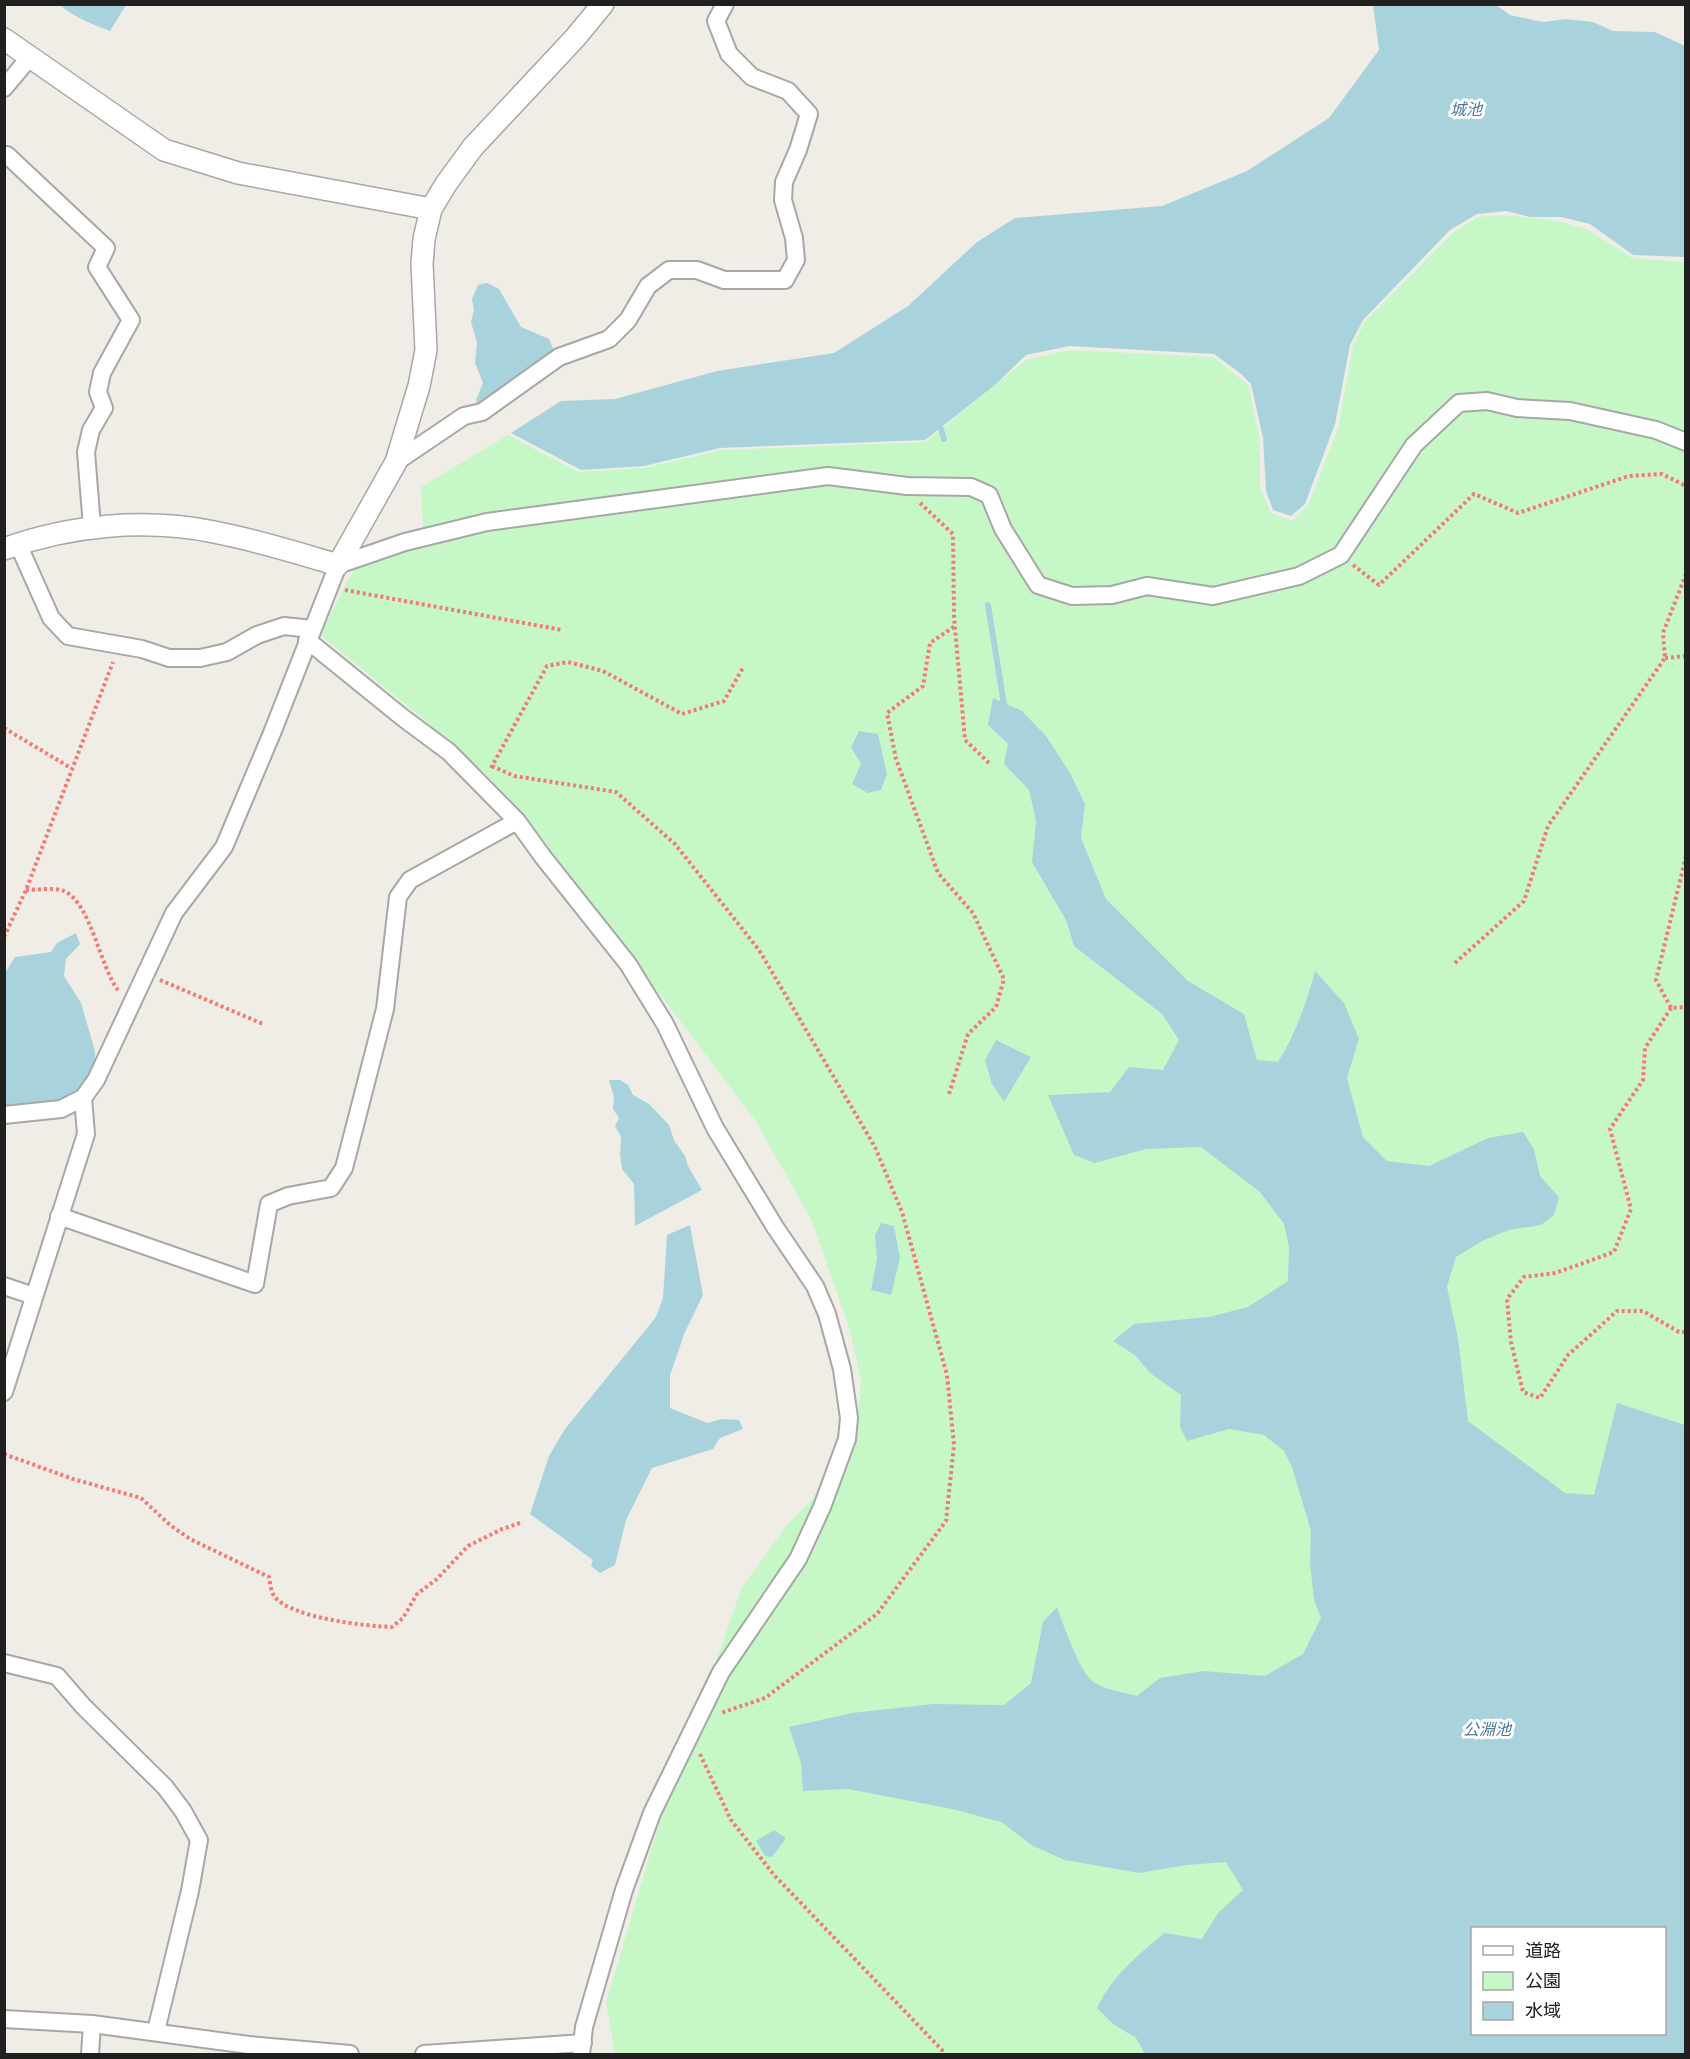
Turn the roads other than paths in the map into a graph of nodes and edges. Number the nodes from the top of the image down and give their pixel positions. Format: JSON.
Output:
{"nodes":[{"id":1,"x":603,"y":4,"type":"edge"},
{"id":2,"x":725,"y":4,"type":"edge"},
{"id":3,"x":4,"y":39,"type":"edge"},
{"id":4,"x":30,"y":57,"type":"junction"},
{"id":5,"x":4,"y":88,"type":"edge"},
{"id":6,"x":5,"y":155,"type":"edge"},
{"id":7,"x":431,"y":209,"type":"junction"},
{"id":8,"x":1686,"y":442,"type":"edge"},
{"id":9,"x":396,"y":462,"type":"junction"},
{"id":10,"x":92,"y":527,"type":"junction"},
{"id":11,"x":11,"y":546,"type":"edge"},
{"id":12,"x":338,"y":565,"type":"junction"},
{"id":13,"x":310,"y":635,"type":"junction"},
{"id":14,"x":517,"y":821,"type":"junction"},
{"id":15,"x":83,"y":1098,"type":"junction"},
{"id":16,"x":4,"y":1115,"type":"edge"},
{"id":17,"x":59,"y":1216,"type":"junction"},
{"id":18,"x":4,"y":1286,"type":"edge"},
{"id":19,"x":34,"y":1296,"type":"junction"},
{"id":20,"x":4,"y":1392,"type":"edge"},
{"id":21,"x":4,"y":1663,"type":"edge"},
{"id":22,"x":4,"y":2019,"type":"edge"},
{"id":23,"x":92,"y":2024,"type":"junction"},
{"id":24,"x":156,"y":2031,"type":"junction"},
{"id":25,"x":582,"y":2049,"type":"edge"},
{"id":26,"x":90,"y":2055,"type":"edge"},
{"id":27,"x":350,"y":2055,"type":"edge"},
{"id":28,"x":424,"y":2055,"type":"edge"}],
"edges":[{"from":1,"to":7,"type":"street"},
{"from":2,"to":9,"type":"street"},
{"from":3,"to":4,"type":"street"},
{"from":4,"to":5,"type":"street"},
{"from":4,"to":7,"type":"street"},
{"from":6,"to":10,"type":"street"},
{"from":7,"to":9,"type":"street"},
{"from":8,"to":12,"type":"street"},
{"from":9,"to":12,"type":"street"},
{"from":10,"to":11,"type":"street"},
{"from":10,"to":12,"type":"street"},
{"from":11,"to":13,"type":"street"},
{"from":12,"to":13,"type":"street"},
{"from":13,"to":14,"type":"street"},
{"from":13,"to":15,"type":"street"},
{"from":14,"to":17,"type":"street"},
{"from":14,"to":25,"type":"street"},
{"from":15,"to":16,"type":"street"},
{"from":15,"to":17,"type":"street"},
{"from":17,"to":19,"type":"street"},
{"from":18,"to":19,"type":"street"},
{"from":19,"to":20,"type":"street"},
{"from":21,"to":24,"type":"street"},
{"from":22,"to":23,"type":"street"},
{"from":23,"to":24,"type":"street"},
{"from":23,"to":26,"type":"street"},
{"from":24,"to":27,"type":"street"},
{"from":25,"to":28,"type":"street"}]}
